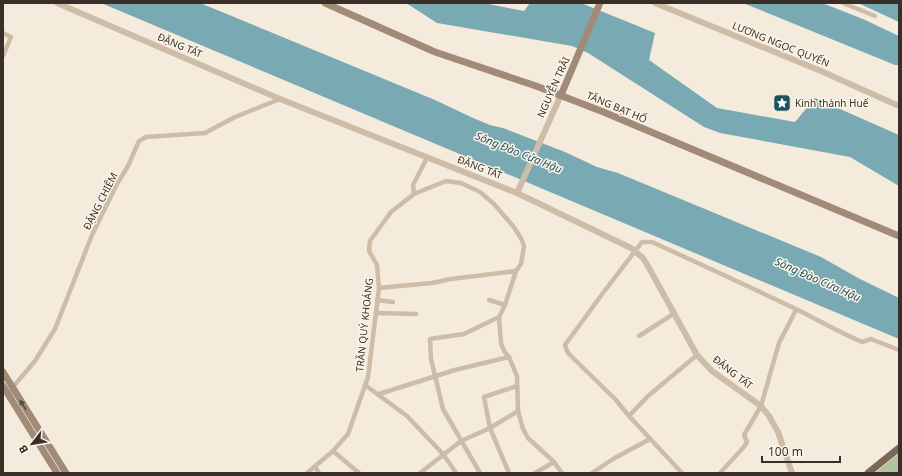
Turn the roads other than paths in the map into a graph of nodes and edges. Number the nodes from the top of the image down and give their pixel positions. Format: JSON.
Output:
{"nodes":[{"id":1,"x":57,"y":3,"type":"edge"},
{"id":2,"x":325,"y":3,"type":"edge"},
{"id":3,"x":655,"y":3,"type":"edge"},
{"id":4,"x":843,"y":3,"type":"edge"},
{"id":5,"x":599,"y":6,"type":"edge"},
{"id":6,"x":875,"y":16,"type":"dead end"},
{"id":7,"x":3,"y":33,"type":"edge"},
{"id":8,"x":3,"y":56,"type":"edge"},
{"id":9,"x":561,"y":95,"type":"junction"},
{"id":10,"x":280,"y":99,"type":"junction"},
{"id":11,"x":899,"y":106,"type":"edge"},
{"id":12,"x":427,"y":158,"type":"junction"},
{"id":13,"x":517,"y":193,"type":"junction"},
{"id":14,"x":414,"y":194,"type":"junction"},
{"id":15,"x":899,"y":236,"type":"edge"},
{"id":16,"x":636,"y":251,"type":"junction"},
{"id":17,"x":516,"y":272,"type":"junction"},
{"id":18,"x":379,"y":288,"type":"junction"},
{"id":19,"x":377,"y":300,"type":"junction"},
{"id":20,"x":489,"y":300,"type":"dead end"},
{"id":21,"x":393,"y":302,"type":"dead end"},
{"id":22,"x":506,"y":304,"type":"junction"},
{"id":23,"x":796,"y":310,"type":"junction"},
{"id":24,"x":376,"y":313,"type":"junction"},
{"id":25,"x":675,"y":313,"type":"junction"},
{"id":26,"x":416,"y":314,"type":"dead end"},
{"id":27,"x":499,"y":317,"type":"junction"},
{"id":28,"x":639,"y":336,"type":"dead end"},
{"id":29,"x":899,"y":350,"type":"edge"},
{"id":30,"x":697,"y":355,"type":"junction"},
{"id":31,"x":509,"y":357,"type":"junction"},
{"id":32,"x":3,"y":372,"type":"edge"},
{"id":33,"x":436,"y":376,"type":"junction"},
{"id":34,"x":365,"y":385,"type":"junction"},
{"id":35,"x":3,"y":386,"type":"edge"},
{"id":36,"x":517,"y":386,"type":"junction"},
{"id":37,"x":12,"y":388,"type":"junction"},
{"id":38,"x":379,"y":394,"type":"junction"},
{"id":39,"x":9,"y":398,"type":"junction"},
{"id":40,"x":761,"y":406,"type":"junction"},
{"id":41,"x":518,"y":411,"type":"junction"},
{"id":42,"x":629,"y":416,"type":"junction"},
{"id":43,"x":490,"y":428,"type":"junction"},
{"id":44,"x":650,"y":439,"type":"junction"},
{"id":45,"x":461,"y":441,"type":"junction"},
{"id":46,"x":899,"y":448,"type":"edge"},
{"id":47,"x":333,"y":451,"type":"junction"},
{"id":48,"x":443,"y":454,"type":"junction"},
{"id":49,"x":554,"y":462,"type":"junction"},
{"id":50,"x":315,"y":466,"type":"junction"},
{"id":51,"x":57,"y":473,"type":"edge"},
{"id":52,"x":66,"y":473,"type":"edge"},
{"id":53,"x":307,"y":473,"type":"edge"},
{"id":54,"x":320,"y":473,"type":"edge"},
{"id":55,"x":359,"y":473,"type":"edge"},
{"id":56,"x":420,"y":473,"type":"edge"},
{"id":57,"x":456,"y":473,"type":"edge"},
{"id":58,"x":480,"y":473,"type":"edge"},
{"id":59,"x":509,"y":473,"type":"edge"},
{"id":60,"x":534,"y":473,"type":"edge"},
{"id":61,"x":562,"y":473,"type":"edge"},
{"id":62,"x":592,"y":473,"type":"edge"},
{"id":63,"x":682,"y":473,"type":"edge"},
{"id":64,"x":720,"y":473,"type":"edge"},
{"id":65,"x":792,"y":473,"type":"edge"},
{"id":66,"x":868,"y":473,"type":"edge"}],
"edges":[{"from":1,"to":10,"type":"street","name":"ĐẶNG TẤT"},
{"from":2,"to":9,"type":"main road","name":"TĂNG BẠT HỔ"},
{"from":3,"to":11,"type":"street","name":"LƯƠNG NGỌC QUYẾN"},
{"from":4,"to":6,"type":"street"},
{"from":5,"to":9,"type":"main road","name":"NGUYỄN TRÃI"},
{"from":7,"to":8,"type":"street"},
{"from":9,"to":13,"type":"street","name":"NGUYỄN TRÃI"},
{"from":9,"to":15,"type":"main road","name":"TĂNG BẠT HỔ"},
{"from":10,"to":12,"type":"street","name":"ĐẶNG TẤT"},
{"from":10,"to":37,"type":"street","name":"ĐẶNG CHIÊM"},
{"from":12,"to":13,"type":"street","name":"ĐẶNG TẤT"},
{"from":12,"to":14,"type":"street"},
{"from":13,"to":16,"type":"street","name":"ĐẶNG TẤT"},
{"from":14,"to":17,"type":"street","name":"TRẦN QUÝ KHOÁNG"},
{"from":14,"to":18,"type":"street","name":"TRẦN QUÝ KHOÁNG"},
{"from":16,"to":23,"type":"street"},
{"from":16,"to":25,"type":"street","name":"ĐẶNG TẤT"},
{"from":16,"to":42,"type":"street"},
{"from":17,"to":18,"type":"street"},
{"from":17,"to":22,"type":"street","name":"TRẦN QUÝ KHOÁNG"},
{"from":18,"to":19,"type":"street","name":"TRẦN QUÝ KHOÁNG"},
{"from":19,"to":21,"type":"street"},
{"from":19,"to":24,"type":"street","name":"TRẦN QUÝ KHOÁNG"},
{"from":20,"to":22,"type":"street"},
{"from":22,"to":27,"type":"street","name":"TRẦN QUÝ KHOÁNG"},
{"from":23,"to":29,"type":"street"},
{"from":23,"to":40,"type":"street"},
{"from":24,"to":26,"type":"street"},
{"from":24,"to":34,"type":"street","name":"TRẦN QUÝ KHOÁNG"},
{"from":25,"to":28,"type":"street"},
{"from":25,"to":30,"type":"street","name":"ĐẶNG TẤT"},
{"from":27,"to":31,"type":"street"},
{"from":27,"to":33,"type":"street"},
{"from":30,"to":40,"type":"street","name":"ĐẶNG TẤT"},
{"from":30,"to":42,"type":"street"},
{"from":31,"to":33,"type":"street"},
{"from":31,"to":36,"type":"street"},
{"from":32,"to":37,"type":"main road"},
{"from":33,"to":38,"type":"street"},
{"from":33,"to":45,"type":"street"},
{"from":34,"to":38,"type":"street"},
{"from":34,"to":47,"type":"street","name":"TRẦN QUÝ KHOÁNG"},
{"from":35,"to":39,"type":"main road"},
{"from":36,"to":41,"type":"street"},
{"from":36,"to":43,"type":"street"},
{"from":37,"to":39,"type":"street","name":"ĐẶNG CHIÊM"},
{"from":52,"to":37,"type":"main road","one_way":true},
{"from":38,"to":48,"type":"street"},
{"from":39,"to":51,"type":"main road"},
{"from":40,"to":64,"type":"street"},
{"from":40,"to":65,"type":"street","name":"ĐẶNG TẤT"},
{"from":41,"to":43,"type":"street"},
{"from":41,"to":49,"type":"street"},
{"from":42,"to":44,"type":"street"},
{"from":43,"to":45,"type":"street"},
{"from":43,"to":59,"type":"street"},
{"from":44,"to":62,"type":"street"},
{"from":44,"to":63,"type":"street"},
{"from":45,"to":48,"type":"street"},
{"from":45,"to":58,"type":"street"},
{"from":46,"to":66,"type":"main road"},
{"from":47,"to":50,"type":"street","name":"TRẦN QUÝ KHOÁNG"},
{"from":47,"to":55,"type":"street"},
{"from":48,"to":56,"type":"street"},
{"from":48,"to":57,"type":"street"},
{"from":49,"to":60,"type":"street"},
{"from":49,"to":61,"type":"street"},
{"from":50,"to":53,"type":"street","name":"TRẦN QUÝ KHOÁNG"},
{"from":50,"to":54,"type":"street"}]}
